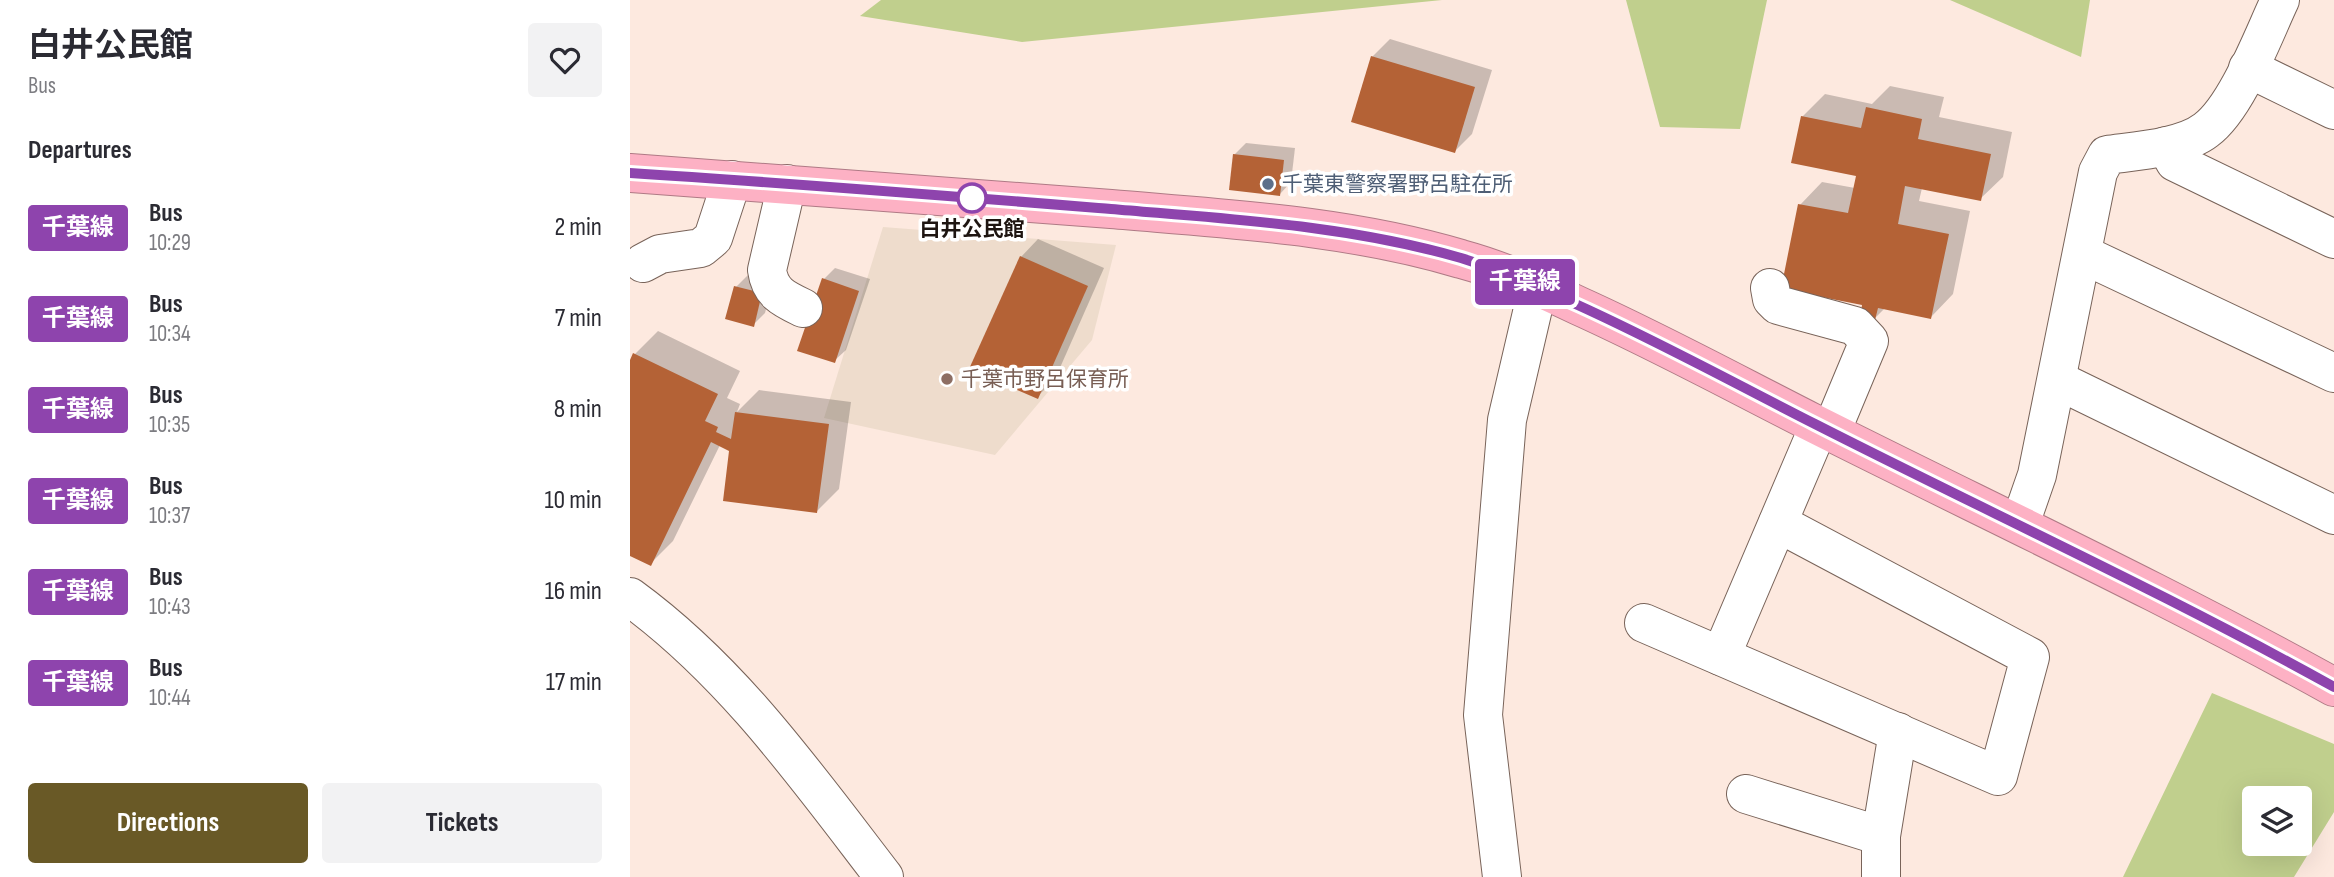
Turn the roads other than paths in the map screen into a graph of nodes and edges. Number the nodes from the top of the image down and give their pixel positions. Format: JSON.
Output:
{"nodes":[{"id":1,"x":2280,"y":0,"type":"edge"},
{"id":2,"x":2248,"y":68,"type":"junction"},
{"id":3,"x":2334,"y":110,"type":"edge"},
{"id":4,"x":2166,"y":146,"type":"junction"},
{"id":5,"x":630,"y":173,"type":"edge"},
{"id":6,"x":732,"y":180,"type":"junction"},
{"id":7,"x":787,"y":184,"type":"junction"},
{"id":8,"x":2334,"y":239,"type":"edge"},
{"id":9,"x":2082,"y":254,"type":"junction"},
{"id":10,"x":643,"y":263,"type":"dead end"},
{"id":11,"x":1538,"y":287,"type":"junction"},
{"id":12,"x":1770,"y":288,"type":"dead end"},
{"id":13,"x":803,"y":308,"type":"dead end"},
{"id":14,"x":2334,"y":373,"type":"edge"},
{"id":15,"x":2057,"y":380,"type":"junction"},
{"id":16,"x":1825,"y":429,"type":"junction"},
{"id":17,"x":2334,"y":515,"type":"edge"},
{"id":18,"x":1778,"y":523,"type":"junction"},
{"id":19,"x":2020,"y":524,"type":"junction"},
{"id":20,"x":630,"y":597,"type":"edge"},
{"id":21,"x":1644,"y":623,"type":"dead end"},
{"id":22,"x":1721,"y":656,"type":"junction"},
{"id":23,"x":2334,"y":687,"type":"edge"},
{"id":24,"x":1898,"y":732,"type":"junction"},
{"id":25,"x":1746,"y":793,"type":"dead end"},
{"id":26,"x":1881,"y":836,"type":"junction"},
{"id":27,"x":884,"y":877,"type":"edge"},
{"id":28,"x":1502,"y":877,"type":"edge"},
{"id":29,"x":1881,"y":877,"type":"edge"}],
"edges":[{"from":1,"to":2,"type":"street"},
{"from":2,"to":3,"type":"street"},
{"from":2,"to":4,"type":"street"},
{"from":4,"to":8,"type":"street"},
{"from":4,"to":9,"type":"street"},
{"from":5,"to":6,"type":"highway"},
{"from":6,"to":7,"type":"highway"},
{"from":6,"to":10,"type":"street"},
{"from":7,"to":11,"type":"highway"},
{"from":7,"to":13,"type":"street"},
{"from":9,"to":14,"type":"street"},
{"from":9,"to":15,"type":"street"},
{"from":11,"to":16,"type":"highway"},
{"from":11,"to":28,"type":"street"},
{"from":12,"to":16,"type":"street"},
{"from":15,"to":17,"type":"street"},
{"from":15,"to":19,"type":"street"},
{"from":16,"to":18,"type":"street"},
{"from":16,"to":19,"type":"highway"},
{"from":18,"to":22,"type":"street"},
{"from":18,"to":24,"type":"street"},
{"from":19,"to":23,"type":"highway"},
{"from":20,"to":27,"type":"street"},
{"from":21,"to":22,"type":"street"},
{"from":22,"to":24,"type":"street"},
{"from":24,"to":26,"type":"street"},
{"from":25,"to":26,"type":"street"},
{"from":26,"to":29,"type":"street"}]}
